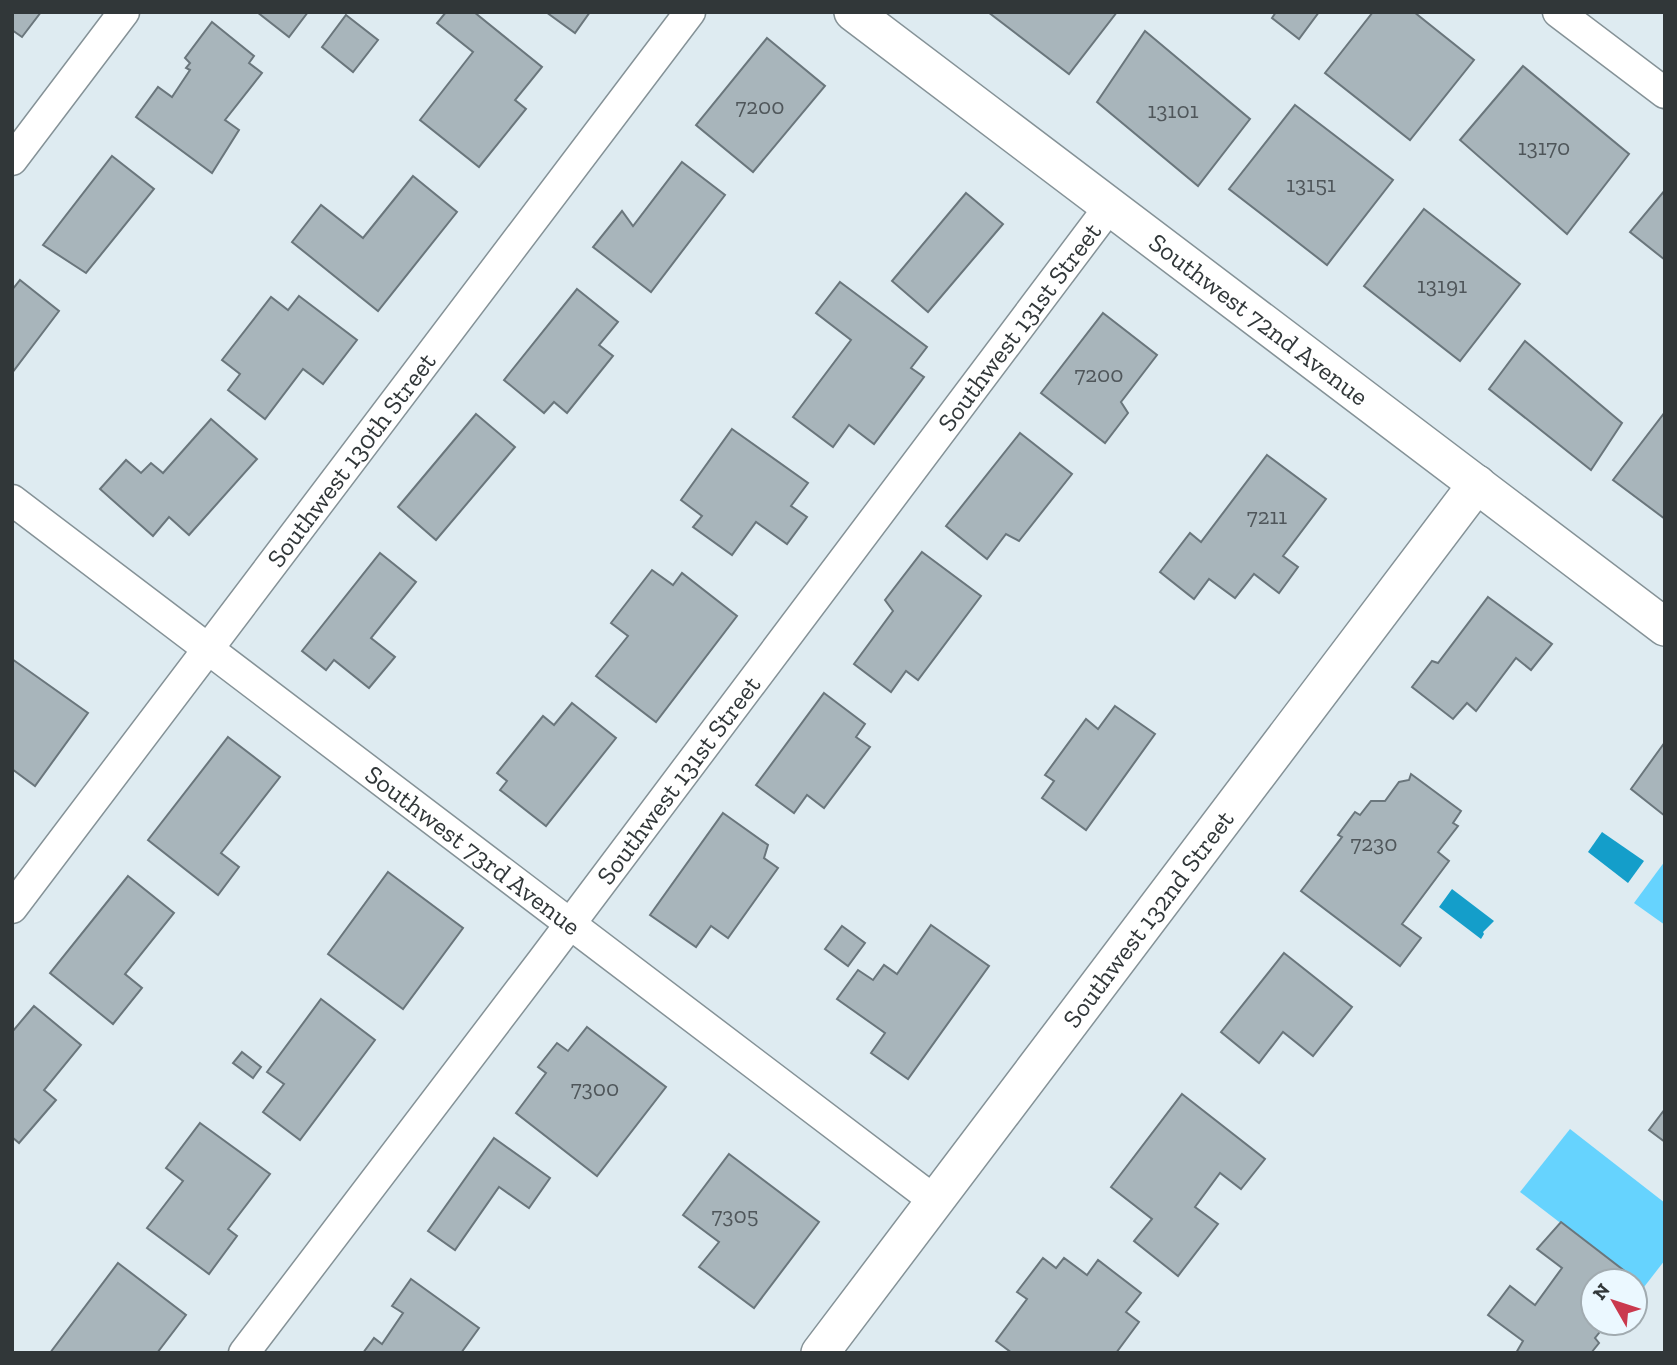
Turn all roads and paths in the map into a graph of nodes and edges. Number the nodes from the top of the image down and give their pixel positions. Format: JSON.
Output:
{"nodes":[{"id":1,"x":124,"y":12,"type":"edge"},
{"id":2,"x":690,"y":12,"type":"edge"},
{"id":3,"x":853,"y":12,"type":"edge"},
{"id":4,"x":1559,"y":12,"type":"edge"},
{"id":5,"x":1665,"y":93,"type":"edge"},
{"id":6,"x":12,"y":160,"type":"edge"},
{"id":7,"x":1110,"y":206,"type":"junction"},
{"id":8,"x":1478,"y":484,"type":"junction"},
{"id":9,"x":12,"y":500,"type":"edge"},
{"id":10,"x":1665,"y":627,"type":"edge"},
{"id":11,"x":208,"y":650,"type":"junction"},
{"id":12,"x":12,"y":908,"type":"edge"},
{"id":13,"x":570,"y":924,"type":"junction"},
{"id":14,"x":935,"y":1201,"type":"junction"},
{"id":15,"x":244,"y":1353,"type":"edge"},
{"id":16,"x":820,"y":1353,"type":"edge"}],
"edges":[{"from":1,"to":6,"type":"street"},
{"from":2,"to":11,"type":"street","name":"Southwest 130th Street"},
{"from":3,"to":7,"type":"street","name":"Southwest 72nd Avenue"},
{"from":4,"to":5,"type":"street"},
{"from":7,"to":8,"type":"street","name":"Southwest 72nd Avenue"},
{"from":7,"to":13,"type":"street","name":"Southwest 131st Street"},
{"from":8,"to":10,"type":"street","name":"Southwest 72nd Avenue"},
{"from":8,"to":14,"type":"street","name":"Southwest 132nd Street"},
{"from":9,"to":11,"type":"street","name":"Southwest 73rd Avenue"},
{"from":11,"to":12,"type":"street","name":"Southwest 130th Street"},
{"from":11,"to":13,"type":"street","name":"Southwest 73rd Avenue"},
{"from":13,"to":14,"type":"street","name":"Southwest 73rd Avenue"},
{"from":13,"to":15,"type":"street","name":"Southwest 131st Street"},
{"from":14,"to":16,"type":"street","name":"Southwest 132nd Street"}]}
